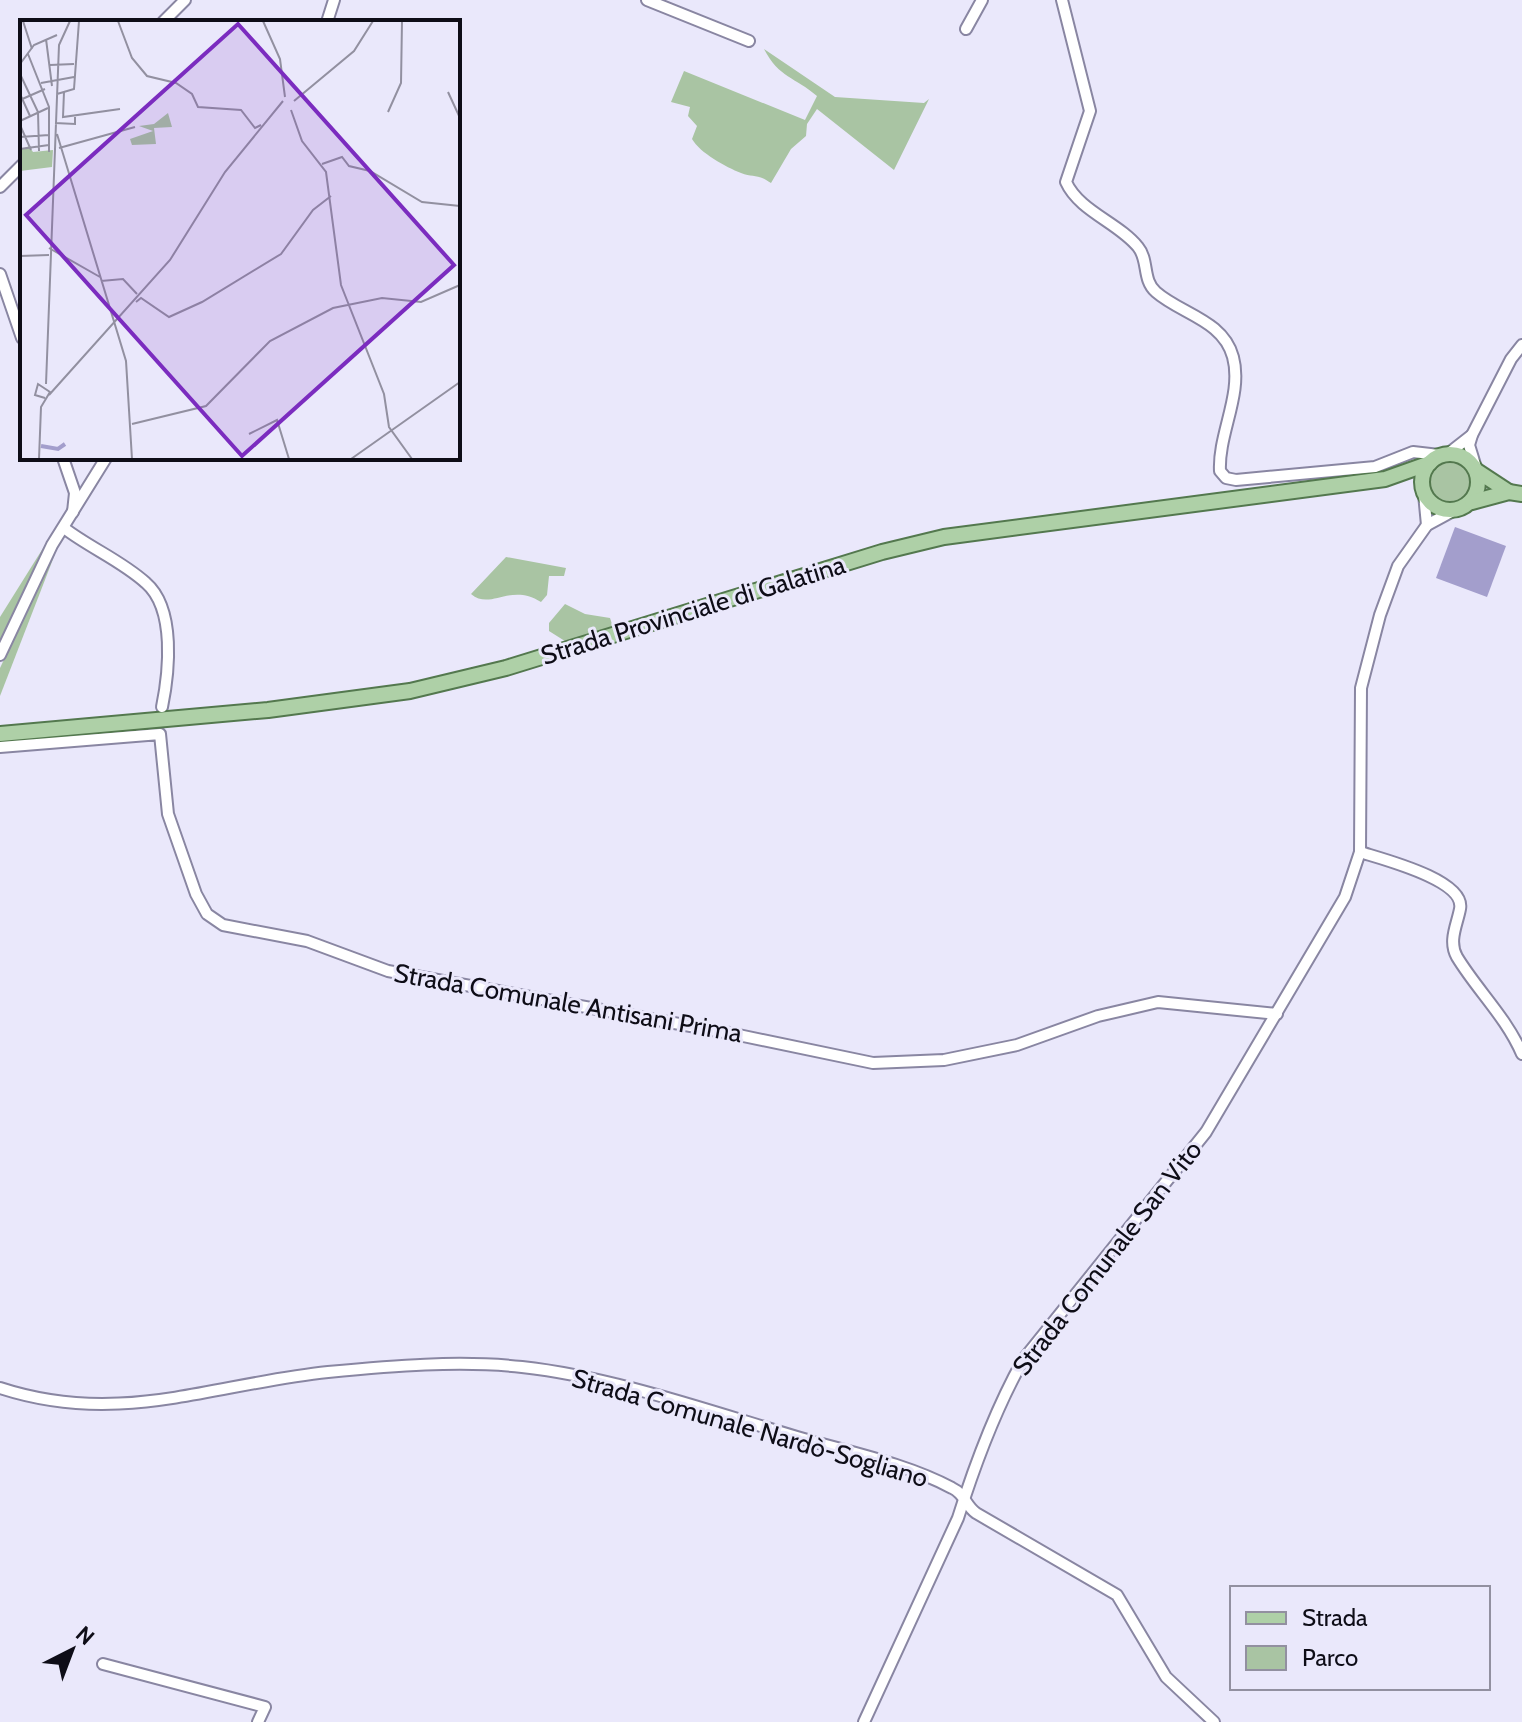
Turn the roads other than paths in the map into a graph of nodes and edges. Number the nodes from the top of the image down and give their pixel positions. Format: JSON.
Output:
{"nodes":[{"id":1,"x":185,"y":0,"type":"edge"},
{"id":2,"x":334,"y":0,"type":"edge"},
{"id":3,"x":647,"y":0,"type":"edge"},
{"id":4,"x":982,"y":0,"type":"edge"},
{"id":5,"x":1062,"y":0,"type":"edge"},
{"id":6,"x":165,"y":20,"type":"edge"},
{"id":7,"x":328,"y":20,"type":"edge"},
{"id":8,"x":966,"y":29,"type":"dead end"},
{"id":9,"x":749,"y":41,"type":"dead end"},
{"id":10,"x":20,"y":167,"type":"edge"},
{"id":11,"x":0,"y":187,"type":"edge"},
{"id":12,"x":0,"y":274,"type":"edge"},
{"id":13,"x":20,"y":332,"type":"edge"},
{"id":14,"x":1522,"y":345,"type":"edge"},
{"id":15,"x":1472,"y":435,"type":"junction"},
{"id":16,"x":1439,"y":457,"type":"junction"},
{"id":17,"x":64,"y":460,"type":"edge"},
{"id":18,"x":105,"y":460,"type":"edge"},
{"id":19,"x":1477,"y":471,"type":"junction"},
{"id":20,"x":1385,"y":479,"type":"junction"},
{"id":21,"x":1516,"y":493,"type":"edge"},
{"id":22,"x":1424,"y":494,"type":"junction"},
{"id":23,"x":1472,"y":502,"type":"junction"},
{"id":24,"x":1451,"y":512,"type":"junction"},
{"id":25,"x":73,"y":513,"type":"junction"},
{"id":26,"x":1427,"y":525,"type":"junction"},
{"id":27,"x":64,"y":528,"type":"junction"},
{"id":28,"x":0,"y":655,"type":"edge"},
{"id":29,"x":162,"y":707,"type":"dead end"},
{"id":30,"x":0,"y":734,"type":"edge"},
{"id":31,"x":0,"y":747,"type":"edge"},
{"id":32,"x":1360,"y":852,"type":"junction"},
{"id":33,"x":1277,"y":1014,"type":"junction"},
{"id":34,"x":1522,"y":1054,"type":"edge"},
{"id":35,"x":0,"y":1388,"type":"edge"},
{"id":36,"x":963,"y":1495,"type":"junction"},
{"id":37,"x":103,"y":1664,"type":"dead end"},
{"id":38,"x":258,"y":1722,"type":"edge"},
{"id":39,"x":864,"y":1722,"type":"edge"},
{"id":40,"x":1214,"y":1722,"type":"edge"}],
"edges":[{"from":1,"to":6,"type":"street"},
{"from":2,"to":7,"type":"street"},
{"from":3,"to":9,"type":"street"},
{"from":4,"to":8,"type":"street"},
{"from":5,"to":16,"type":"street"},
{"from":10,"to":11,"type":"street"},
{"from":12,"to":13,"type":"street"},
{"from":14,"to":15,"type":"street"},
{"from":15,"to":16,"type":"street"},
{"from":15,"to":19,"type":"street"},
{"from":16,"to":19,"type":"main road"},
{"from":16,"to":20,"type":"main road","name":"Strada Provinciale di Galatina"},
{"from":16,"to":22,"type":"main road"},
{"from":17,"to":25,"type":"street"},
{"from":18,"to":25,"type":"street"},
{"from":19,"to":21,"type":"main road"},
{"from":19,"to":23,"type":"main road"},
{"from":20,"to":22,"type":"main road","name":"Strada Provinciale di Galatina"},
{"from":20,"to":30,"type":"main road","name":"Strada Provinciale di Galatina"},
{"from":21,"to":23,"type":"main road"},
{"from":22,"to":24,"type":"main road","name":"Strada Provinciale di Galatina"},
{"from":22,"to":26,"type":"street"},
{"from":23,"to":24,"type":"main road"},
{"from":24,"to":26,"type":"street"},
{"from":25,"to":27,"type":"street"},
{"from":26,"to":32,"type":"street","name":"Strada Comunale San Vito"},
{"from":27,"to":28,"type":"street"},
{"from":27,"to":29,"type":"street"},
{"from":31,"to":33,"type":"street","name":"Strada Comunale Antisani Prima"},
{"from":32,"to":33,"type":"street","name":"Strada Comunale San Vito"},
{"from":32,"to":34,"type":"street"},
{"from":33,"to":36,"type":"street","name":"Strada Comunale San Vito"},
{"from":35,"to":36,"type":"street","name":"Strada Comunale Nardò-Sogliano"},
{"from":36,"to":39,"type":"street","name":"Strada Comunale San Vito"},
{"from":36,"to":40,"type":"street","name":"Strada Comunale Nardò-Sogliano"},
{"from":37,"to":38,"type":"street"}]}
